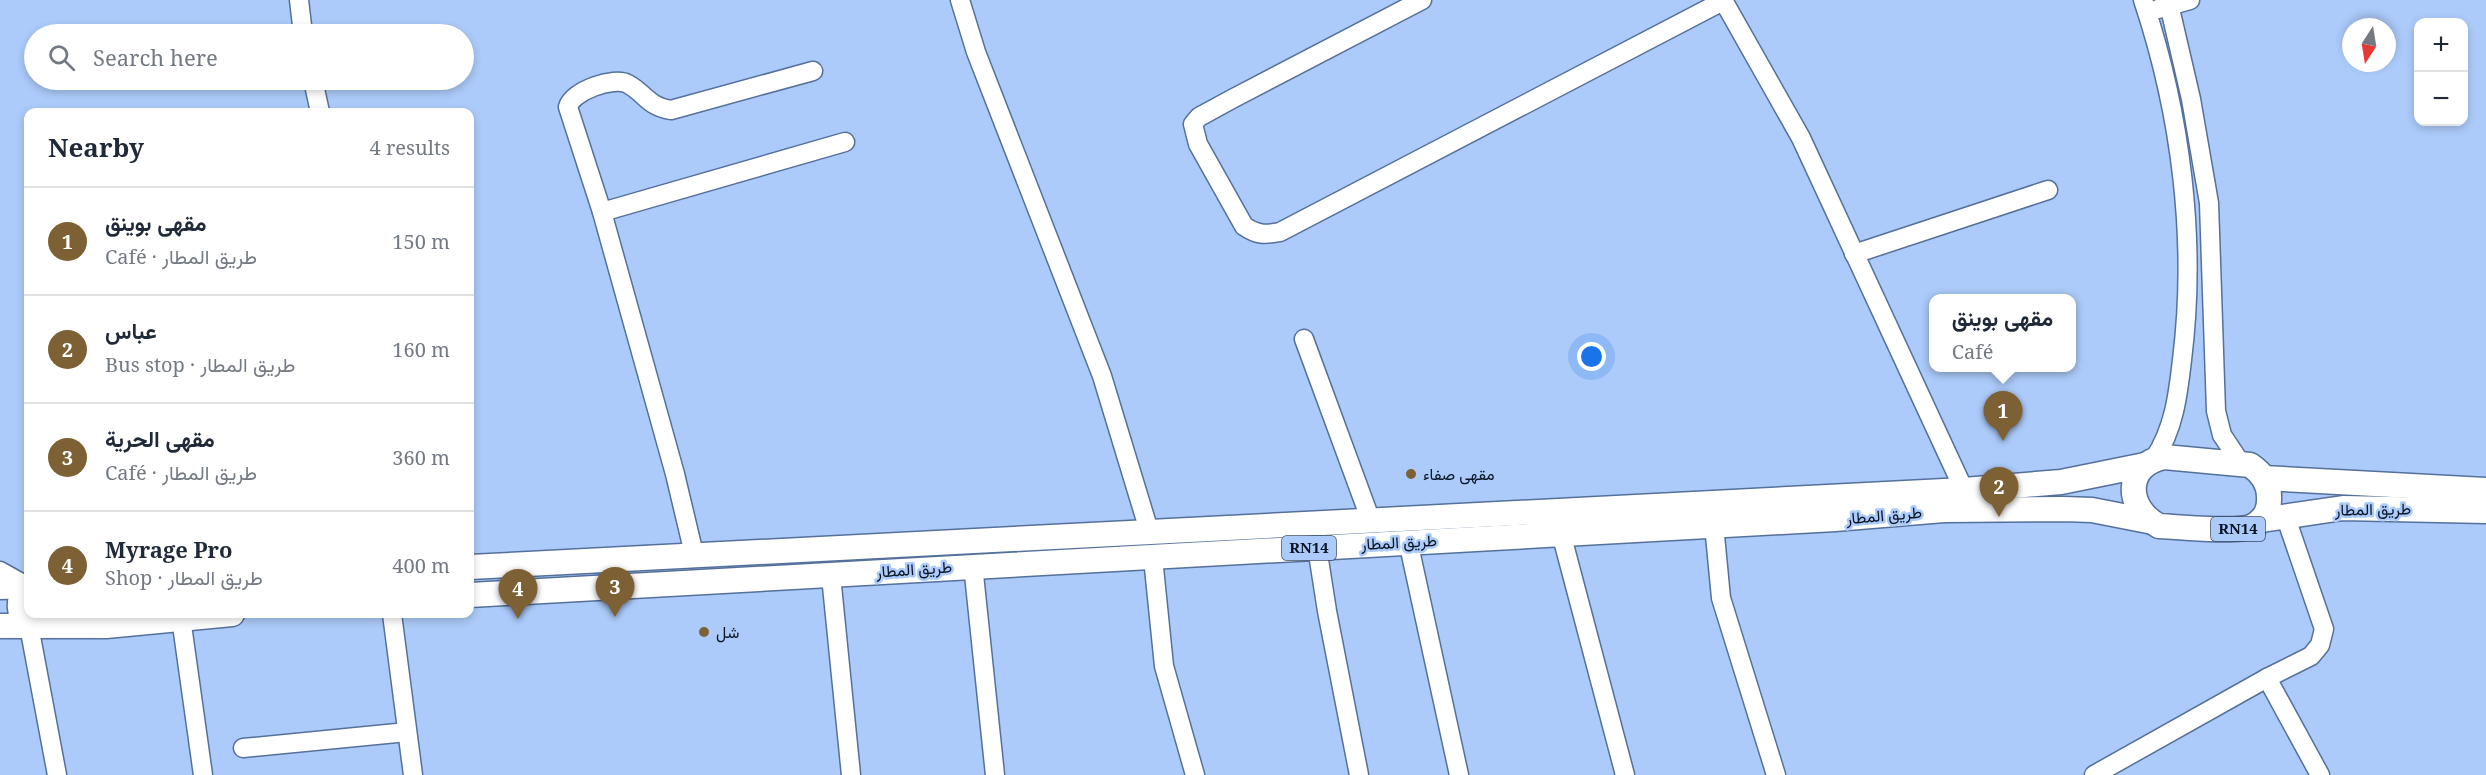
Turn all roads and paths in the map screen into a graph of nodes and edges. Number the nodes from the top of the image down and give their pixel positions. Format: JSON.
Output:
{"nodes":[{"id":1,"x":299,"y":0,"type":"edge"},
{"id":2,"x":960,"y":0,"type":"edge"},
{"id":3,"x":1422,"y":0,"type":"edge"},
{"id":4,"x":1723,"y":0,"type":"edge"},
{"id":5,"x":2190,"y":0,"type":"edge"},
{"id":6,"x":2169,"y":3,"type":"edge"},
{"id":7,"x":2145,"y":6,"type":"edge"},
{"id":8,"x":302,"y":24,"type":"edge"},
{"id":9,"x":813,"y":70,"type":"dead end"},
{"id":10,"x":315,"y":90,"type":"edge"},
{"id":11,"x":319,"y":108,"type":"edge"},
{"id":12,"x":845,"y":142,"type":"dead end"},
{"id":13,"x":2048,"y":190,"type":"dead end"},
{"id":14,"x":602,"y":212,"type":"junction"},
{"id":15,"x":1854,"y":254,"type":"junction"},
{"id":16,"x":1304,"y":339,"type":"dead end"},
{"id":17,"x":2149,"y":462,"type":"junction"},
{"id":18,"x":2240,"y":462,"type":"junction"},
{"id":19,"x":2264,"y":478,"type":"junction"},
{"id":20,"x":1964,"y":490,"type":"junction"},
{"id":21,"x":2486,"y":490,"type":"edge"},
{"id":22,"x":2410,"y":496,"type":"junction"},
{"id":23,"x":2486,"y":511,"type":"edge"},
{"id":24,"x":2285,"y":515,"type":"junction"},
{"id":25,"x":2148,"y":520,"type":"junction"},
{"id":26,"x":2261,"y":520,"type":"junction"},
{"id":27,"x":1371,"y":521,"type":"junction"},
{"id":28,"x":1714,"y":525,"type":"junction"},
{"id":29,"x":1561,"y":533,"type":"junction"},
{"id":30,"x":1150,"y":534,"type":"junction"},
{"id":31,"x":1408,"y":541,"type":"junction"},
{"id":32,"x":1317,"y":547,"type":"junction"},
{"id":33,"x":694,"y":554,"type":"junction"},
{"id":34,"x":1153,"y":558,"type":"junction"},
{"id":35,"x":973,"y":565,"type":"junction"},
{"id":36,"x":474,"y":567,"type":"edge"},
{"id":37,"x":0,"y":571,"type":"edge"},
{"id":38,"x":831,"y":576,"type":"junction"},
{"id":39,"x":24,"y":584,"type":"edge"},
{"id":40,"x":24,"y":586,"type":"edge"},
{"id":41,"x":0,"y":587,"type":"edge"},
{"id":42,"x":24,"y":593,"type":"edge"},
{"id":43,"x":474,"y":595,"type":"edge"},
{"id":44,"x":168,"y":618,"type":"edge"},
{"id":45,"x":183,"y":618,"type":"edge"},
{"id":46,"x":393,"y":618,"type":"edge"},
{"id":47,"x":0,"y":626,"type":"edge"},
{"id":48,"x":29,"y":626,"type":"junction"},
{"id":49,"x":2267,"y":678,"type":"junction"},
{"id":50,"x":407,"y":732,"type":"junction"},
{"id":51,"x":243,"y":748,"type":"dead end"},
{"id":52,"x":57,"y":775,"type":"edge"},
{"id":53,"x":203,"y":775,"type":"edge"},
{"id":54,"x":413,"y":775,"type":"edge"},
{"id":55,"x":851,"y":775,"type":"edge"},
{"id":56,"x":995,"y":775,"type":"edge"},
{"id":57,"x":1195,"y":775,"type":"edge"},
{"id":58,"x":1359,"y":775,"type":"edge"},
{"id":59,"x":1459,"y":775,"type":"edge"},
{"id":60,"x":1625,"y":775,"type":"edge"},
{"id":61,"x":1776,"y":775,"type":"edge"},
{"id":62,"x":2094,"y":775,"type":"edge"},
{"id":63,"x":2320,"y":775,"type":"edge"}],
"edges":[{"from":1,"to":8,"type":"street"},
{"from":2,"to":30,"type":"street"},
{"from":3,"to":4,"type":"street"},
{"from":4,"to":15,"type":"street"},
{"from":5,"to":6,"type":"street"},
{"from":6,"to":7,"type":"street"},
{"from":6,"to":18,"type":"street"},
{"from":7,"to":17,"type":"street"},
{"from":9,"to":14,"type":"street"},
{"from":10,"to":11,"type":"street"},
{"from":12,"to":14,"type":"street"},
{"from":13,"to":15,"type":"street"},
{"from":14,"to":33,"type":"street"},
{"from":15,"to":20,"type":"street"},
{"from":16,"to":27,"type":"street"},
{"from":17,"to":18,"type":"main road","number":"RN14"},
{"from":17,"to":20,"type":"main road","name":"طريق المطار","number":"RN14"},
{"from":17,"to":25,"type":"main road"},
{"from":18,"to":19,"type":"main road","number":"RN14"},
{"from":19,"to":22,"type":"main road","name":"طريق المطار","number":"RN14"},
{"from":19,"to":26,"type":"main road","number":"RN14"},
{"from":20,"to":27,"type":"main road","name":"طريق المطار","number":"RN14"},
{"from":21,"to":22,"type":"main road","name":"طريق المطار","number":"RN14"},
{"from":22,"to":23,"type":"main road","name":"طريق المطار","number":"RN14"},
{"from":22,"to":24,"type":"main road","name":"طريق المطار","number":"RN14"},
{"from":24,"to":26,"type":"main road","name":"طريق المطار","number":"RN14"},
{"from":24,"to":49,"type":"street"},
{"from":25,"to":26,"type":"main road","number":"RN14"},
{"from":25,"to":28,"type":"main road","name":"طريق المطار","number":"RN14"},
{"from":27,"to":30,"type":"main road","name":"طريق المطار","number":"RN14"},
{"from":28,"to":29,"type":"main road","name":"طريق المطار","number":"RN14"},
{"from":28,"to":61,"type":"street"},
{"from":29,"to":31,"type":"main road","name":"طريق المطار","number":"RN14"},
{"from":29,"to":60,"type":"street"},
{"from":30,"to":33,"type":"main road","name":"طريق المطار","number":"RN14"},
{"from":31,"to":32,"type":"main road","name":"طريق المطار","number":"RN14"},
{"from":31,"to":59,"type":"street"},
{"from":32,"to":34,"type":"main road","name":"طريق المطار","number":"RN14"},
{"from":32,"to":58,"type":"street"},
{"from":33,"to":36,"type":"main road","name":"طريق المطار","number":"RN14"},
{"from":34,"to":35,"type":"main road","name":"طريق المطار","number":"RN14"},
{"from":34,"to":57,"type":"street"},
{"from":35,"to":38,"type":"main road","name":"طريق المطار","number":"RN14"},
{"from":35,"to":56,"type":"street"},
{"from":37,"to":39,"type":"street"},
{"from":38,"to":43,"type":"main road","name":"طريق المطار","number":"RN14"},
{"from":38,"to":55,"type":"street"},
{"from":40,"to":41,"type":"main road"},
{"from":42,"to":48,"type":"main road"},
{"from":44,"to":48,"type":"main road"},
{"from":45,"to":53,"type":"street"},
{"from":46,"to":50,"type":"street"},
{"from":47,"to":48,"type":"main road"},
{"from":48,"to":52,"type":"street"},
{"from":49,"to":62,"type":"street"},
{"from":49,"to":63,"type":"street"},
{"from":50,"to":51,"type":"street"},
{"from":50,"to":54,"type":"street"}]}
